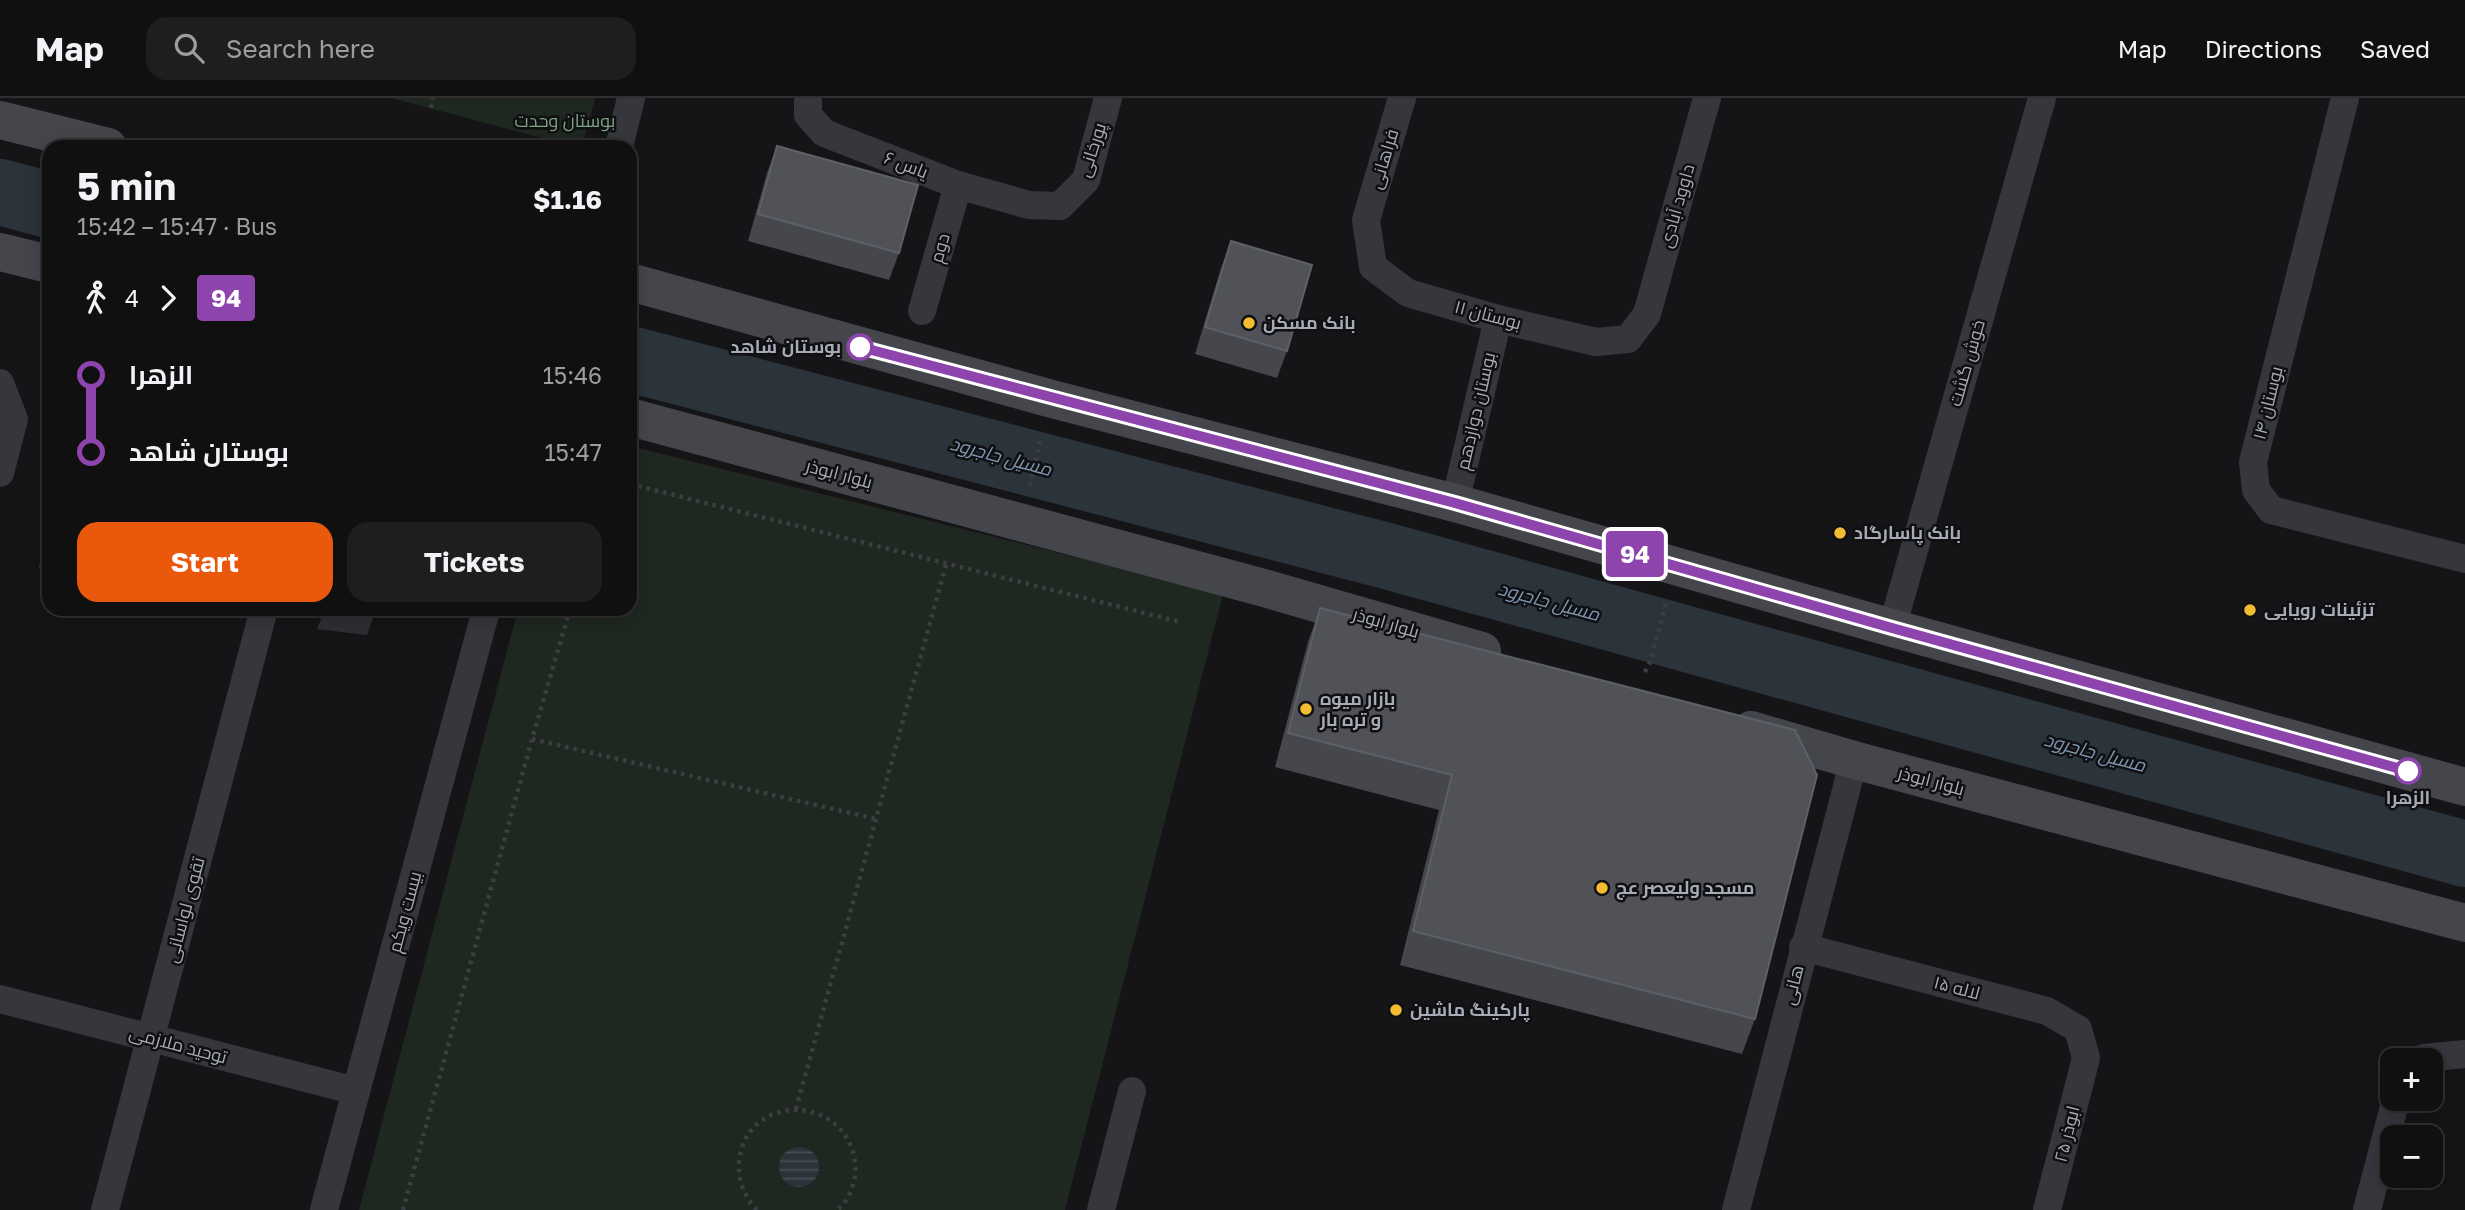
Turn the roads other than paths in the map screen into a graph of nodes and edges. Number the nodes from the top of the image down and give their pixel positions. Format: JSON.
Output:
{"nodes":[{"id":1,"x":631,"y":98,"type":"edge"},
{"id":2,"x":808,"y":98,"type":"edge"},
{"id":3,"x":1108,"y":98,"type":"edge"},
{"id":4,"x":1402,"y":98,"type":"edge"},
{"id":5,"x":1707,"y":98,"type":"edge"},
{"id":6,"x":2042,"y":98,"type":"edge"},
{"id":7,"x":2345,"y":98,"type":"edge"},
{"id":8,"x":0,"y":120,"type":"edge"},
{"id":9,"x":80,"y":140,"type":"edge"},
{"id":10,"x":621,"y":140,"type":"edge"},
{"id":11,"x":958,"y":185,"type":"junction"},
{"id":12,"x":1030,"y":205,"type":"joint"},
{"id":13,"x":1366,"y":220,"type":"joint"},
{"id":14,"x":0,"y":252,"type":"edge"},
{"id":15,"x":42,"y":262,"type":"edge"},
{"id":16,"x":637,"y":284,"type":"edge"},
{"id":17,"x":922,"y":312,"type":"dead end"},
{"id":18,"x":1647,"y":314,"type":"joint"},
{"id":19,"x":1498,"y":319,"type":"junction"},
{"id":20,"x":0,"y":383,"type":"edge"},
{"id":21,"x":637,"y":419,"type":"edge"},
{"id":22,"x":0,"y":473,"type":"edge"},
{"id":23,"x":1455,"y":503,"type":"junction"},
{"id":24,"x":2465,"y":559,"type":"edge"},
{"id":25,"x":262,"y":616,"type":"edge"},
{"id":26,"x":484,"y":616,"type":"edge"},
{"id":27,"x":1892,"y":628,"type":"junction"},
{"id":28,"x":1519,"y":662,"type":"edge"},
{"id":29,"x":1720,"y":720,"type":"edge"},
{"id":30,"x":1854,"y":760,"type":"junction"},
{"id":31,"x":2465,"y":787,"type":"edge"},
{"id":32,"x":2465,"y":923,"type":"edge"},
{"id":33,"x":1803,"y":947,"type":"junction"},
{"id":34,"x":0,"y":999,"type":"edge"},
{"id":35,"x":151,"y":1038,"type":"junction"},
{"id":36,"x":2465,"y":1054,"type":"edge"},
{"id":37,"x":2443,"y":1056,"type":"edge"},
{"id":38,"x":2086,"y":1058,"type":"joint"},
{"id":39,"x":356,"y":1091,"type":"junction"},
{"id":40,"x":1132,"y":1091,"type":"dead end"},
{"id":41,"x":2393,"y":1111,"type":"edge"},
{"id":42,"x":105,"y":1210,"type":"edge"},
{"id":43,"x":324,"y":1210,"type":"edge"},
{"id":44,"x":1101,"y":1210,"type":"edge"},
{"id":45,"x":1736,"y":1210,"type":"edge"},
{"id":46,"x":2047,"y":1210,"type":"edge"},
{"id":47,"x":2367,"y":1210,"type":"edge"}],
"edges":[{"from":1,"to":10,"type":"street"},
{"from":2,"to":11,"type":"street","name":"یاس ۶"},
{"from":3,"to":12,"type":"street","name":"پورخانی"},
{"from":4,"to":13,"type":"street","name":"فراهانی"},
{"from":5,"to":18,"type":"street","name":"داوود آبادی"},
{"from":6,"to":27,"type":"street","name":"خوش گشت"},
{"from":7,"to":24,"type":"street","name":"بوستان ۱۴"},
{"from":8,"to":9,"type":"main road"},
{"from":11,"to":12,"type":"street","name":"یاس ۶"},
{"from":11,"to":17,"type":"street","name":"دوم"},
{"from":13,"to":19,"type":"street","name":"بوستان ۱۱"},
{"from":14,"to":15,"type":"main road"},
{"from":16,"to":23,"type":"main road"},
{"from":18,"to":19,"type":"street","name":"بوستان ۱۱"},
{"from":19,"to":23,"type":"street","name":"بوستان دوازدهم"},
{"from":20,"to":22,"type":"street"},
{"from":21,"to":28,"type":"main road","name":"بلوار ابوذر"},
{"from":23,"to":27,"type":"main road"},
{"from":25,"to":35,"type":"street","name":"تقوی لواسانی"},
{"from":26,"to":39,"type":"street","name":"بیست ویکم"},
{"from":27,"to":31,"type":"main road"},
{"from":29,"to":30,"type":"main road","name":"بلوار ابوذر"},
{"from":30,"to":32,"type":"main road","name":"بلوار ابوذر"},
{"from":30,"to":33,"type":"street","name":"هانی"},
{"from":33,"to":38,"type":"street","name":"لاله ۱۵"},
{"from":33,"to":45,"type":"street","name":"هانی"},
{"from":34,"to":35,"type":"street","name":"توحید ملازمی"},
{"from":35,"to":39,"type":"street","name":"توحید ملازمی"},
{"from":35,"to":42,"type":"street","name":"تقوی لواسانی"},
{"from":36,"to":37,"type":"street"},
{"from":38,"to":46,"type":"street","name":"ابوذر ۲۵"},
{"from":39,"to":43,"type":"street","name":"بیست ویکم"},
{"from":40,"to":44,"type":"street"},
{"from":41,"to":47,"type":"street"}]}
